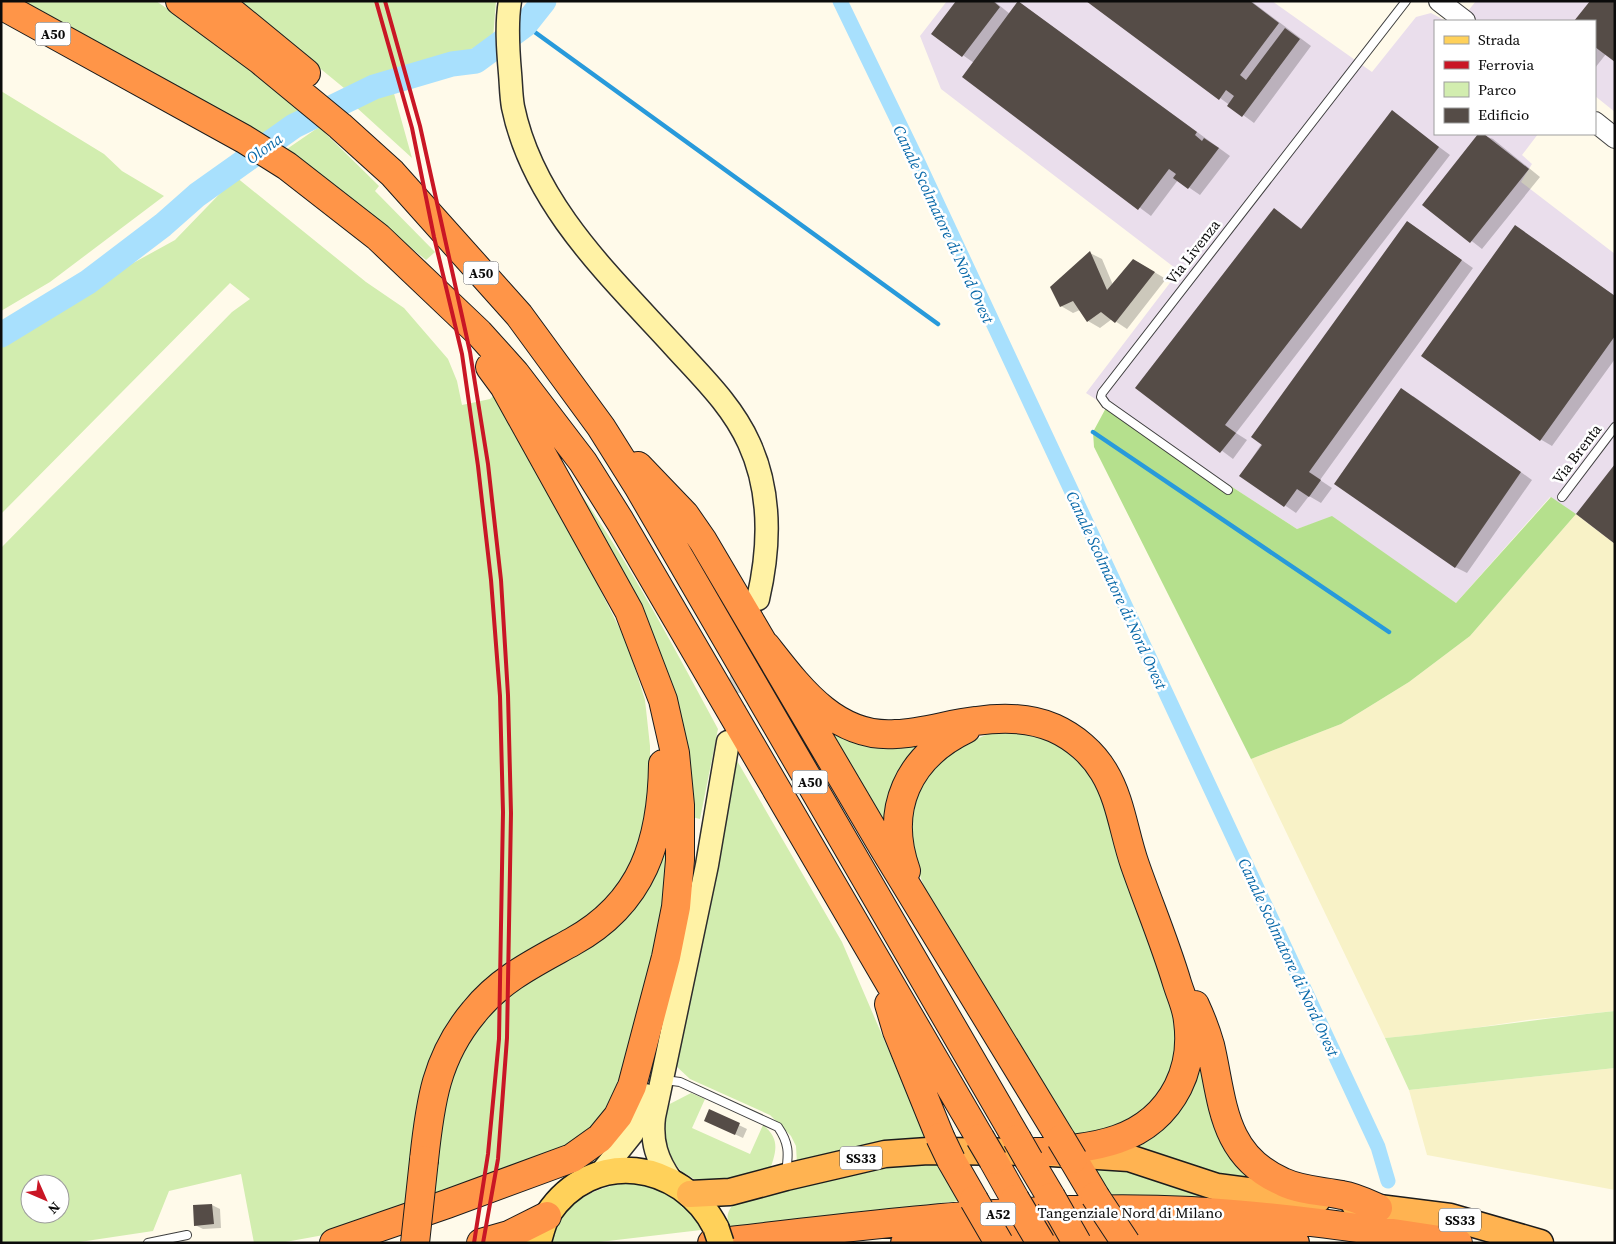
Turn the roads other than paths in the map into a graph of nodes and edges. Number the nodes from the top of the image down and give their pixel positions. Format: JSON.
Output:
{"nodes":[{"id":1,"x":180,"y":1,"type":"edge"},
{"id":2,"x":218,"y":1,"type":"edge"},
{"id":3,"x":1406,"y":1,"type":"edge"},
{"id":4,"x":1440,"y":1,"type":"edge"},
{"id":5,"x":1,"y":5,"type":"edge"},
{"id":6,"x":509,"y":5,"type":"edge"},
{"id":7,"x":1464,"y":20,"type":"edge"},
{"id":8,"x":1,"y":22,"type":"edge"},
{"id":9,"x":105,"y":63,"type":"junction"},
{"id":10,"x":314,"y":92,"type":"junction"},
{"id":11,"x":1596,"y":123,"type":"edge"},
{"id":12,"x":1615,"y":138,"type":"edge"},
{"id":13,"x":428,"y":283,"type":"junction"},
{"id":14,"x":601,"y":427,"type":"junction"},
{"id":15,"x":1615,"y":427,"type":"edge"},
{"id":16,"x":1228,"y":490,"type":"dead end"},
{"id":17,"x":1562,"y":497,"type":"dead end"},
{"id":18,"x":758,"y":599,"type":"tunnel mouth"},
{"id":19,"x":766,"y":646,"type":"junction"},
{"id":20,"x":663,"y":700,"type":"junction"},
{"id":21,"x":990,"y":719,"type":"junction"},
{"id":22,"x":728,"y":742,"type":"tunnel mouth"},
{"id":23,"x":721,"y":773,"type":"junction"},
{"id":24,"x":1166,"y":946,"type":"junction"},
{"id":25,"x":944,"y":947,"type":"junction"},
{"id":26,"x":666,"y":957,"type":"junction"},
{"id":27,"x":877,"y":962,"type":"junction"},
{"id":28,"x":657,"y":1037,"type":"junction"},
{"id":29,"x":661,"y":1079,"type":"junction"},
{"id":30,"x":1027,"y":1150,"type":"junction"},
{"id":31,"x":600,"y":1174,"type":"junction"},
{"id":32,"x":786,"y":1177,"type":"junction"},
{"id":33,"x":681,"y":1187,"type":"junction"},
{"id":34,"x":1095,"y":1196,"type":"junction"},
{"id":35,"x":1378,"y":1208,"type":"junction"},
{"id":36,"x":547,"y":1216,"type":"junction"},
{"id":37,"x":187,"y":1235,"type":"dead end"},
{"id":38,"x":716,"y":1238,"type":"edge"},
{"id":39,"x":148,"y":1243,"type":"edge"},
{"id":40,"x":334,"y":1243,"type":"edge"},
{"id":41,"x":415,"y":1243,"type":"edge"},
{"id":42,"x":481,"y":1243,"type":"edge"},
{"id":43,"x":538,"y":1243,"type":"edge"},
{"id":44,"x":905,"y":1243,"type":"edge"},
{"id":45,"x":999,"y":1243,"type":"edge"},
{"id":46,"x":1041,"y":1243,"type":"edge"},
{"id":47,"x":1077,"y":1243,"type":"edge"},
{"id":48,"x":1121,"y":1243,"type":"edge"},
{"id":49,"x":1126,"y":1243,"type":"edge"},
{"id":50,"x":1295,"y":1243,"type":"edge"},
{"id":51,"x":1458,"y":1243,"type":"edge"},
{"id":52,"x":1540,"y":1243,"type":"edge"}],
"edges":[{"from":1,"to":10,"type":"highway"},
{"from":2,"to":10,"type":"highway"},
{"from":3,"to":16,"type":"lane","name":"Via Livenza"},
{"from":4,"to":7,"type":"street"},
{"from":5,"to":9,"type":"highway","number":"A50"},
{"from":6,"to":18,"type":"main road"},
{"from":8,"to":9,"type":"highway"},
{"from":9,"to":13,"type":"highway","number":"A50"},
{"from":10,"to":14,"type":"highway","number":"A50"},
{"from":11,"to":12,"type":"street"},
{"from":13,"to":20,"type":"highway"},
{"from":13,"to":27,"type":"highway","number":"A50"},
{"from":14,"to":19,"type":"highway"},
{"from":14,"to":30,"type":"highway","number":"A50"},
{"from":15,"to":17,"type":"lane","name":"Via Brenta"},
{"from":19,"to":21,"type":"highway"},
{"from":19,"to":25,"type":"highway"},
{"from":20,"to":26,"type":"highway"},
{"from":20,"to":41,"type":"highway","bridge":true},
{"from":21,"to":24,"type":"highway"},
{"from":21,"to":25,"type":"highway"},
{"from":22,"to":23,"type":"main road"},
{"from":23,"to":28,"type":"main road"},
{"from":23,"to":29,"type":"main road"},
{"from":24,"to":30,"type":"highway"},
{"from":24,"to":35,"type":"highway"},
{"from":25,"to":34,"type":"highway"},
{"from":26,"to":28,"type":"main road"},
{"from":26,"to":40,"type":"highway"},
{"from":27,"to":45,"type":"highway","bridge":true},
{"from":27,"to":46,"type":"highway","number":"A50","bridge":true},
{"from":28,"to":31,"type":"main road"},
{"from":29,"to":32,"type":"lane"},
{"from":29,"to":33,"type":"main road"},
{"from":30,"to":32,"type":"highway","number":"SS33"},
{"from":30,"to":35,"type":"highway","number":"SS33"},
{"from":30,"to":47,"type":"highway","number":"A50","bridge":true},
{"from":31,"to":33,"type":"main road","number":"SS33"},
{"from":31,"to":36,"type":"main road","number":"SS33"},
{"from":32,"to":33,"type":"highway","number":"SS33"},
{"from":33,"to":38,"type":"main road"},
{"from":34,"to":48,"type":"highway","bridge":true},
{"from":34,"to":49,"type":"highway","bridge":true},
{"from":35,"to":52,"type":"highway","number":"SS33"},
{"from":36,"to":42,"type":"highway"},
{"from":36,"to":43,"type":"main road","number":"SS33"},
{"from":37,"to":39,"type":"lane"},
{"from":38,"to":51,"type":"highway","name":"Tangenziale Nord di Milano","number":"A52"},
{"from":44,"to":50,"type":"highway","name":"Tangenziale Nord di Milano","number":"A52"}]}
